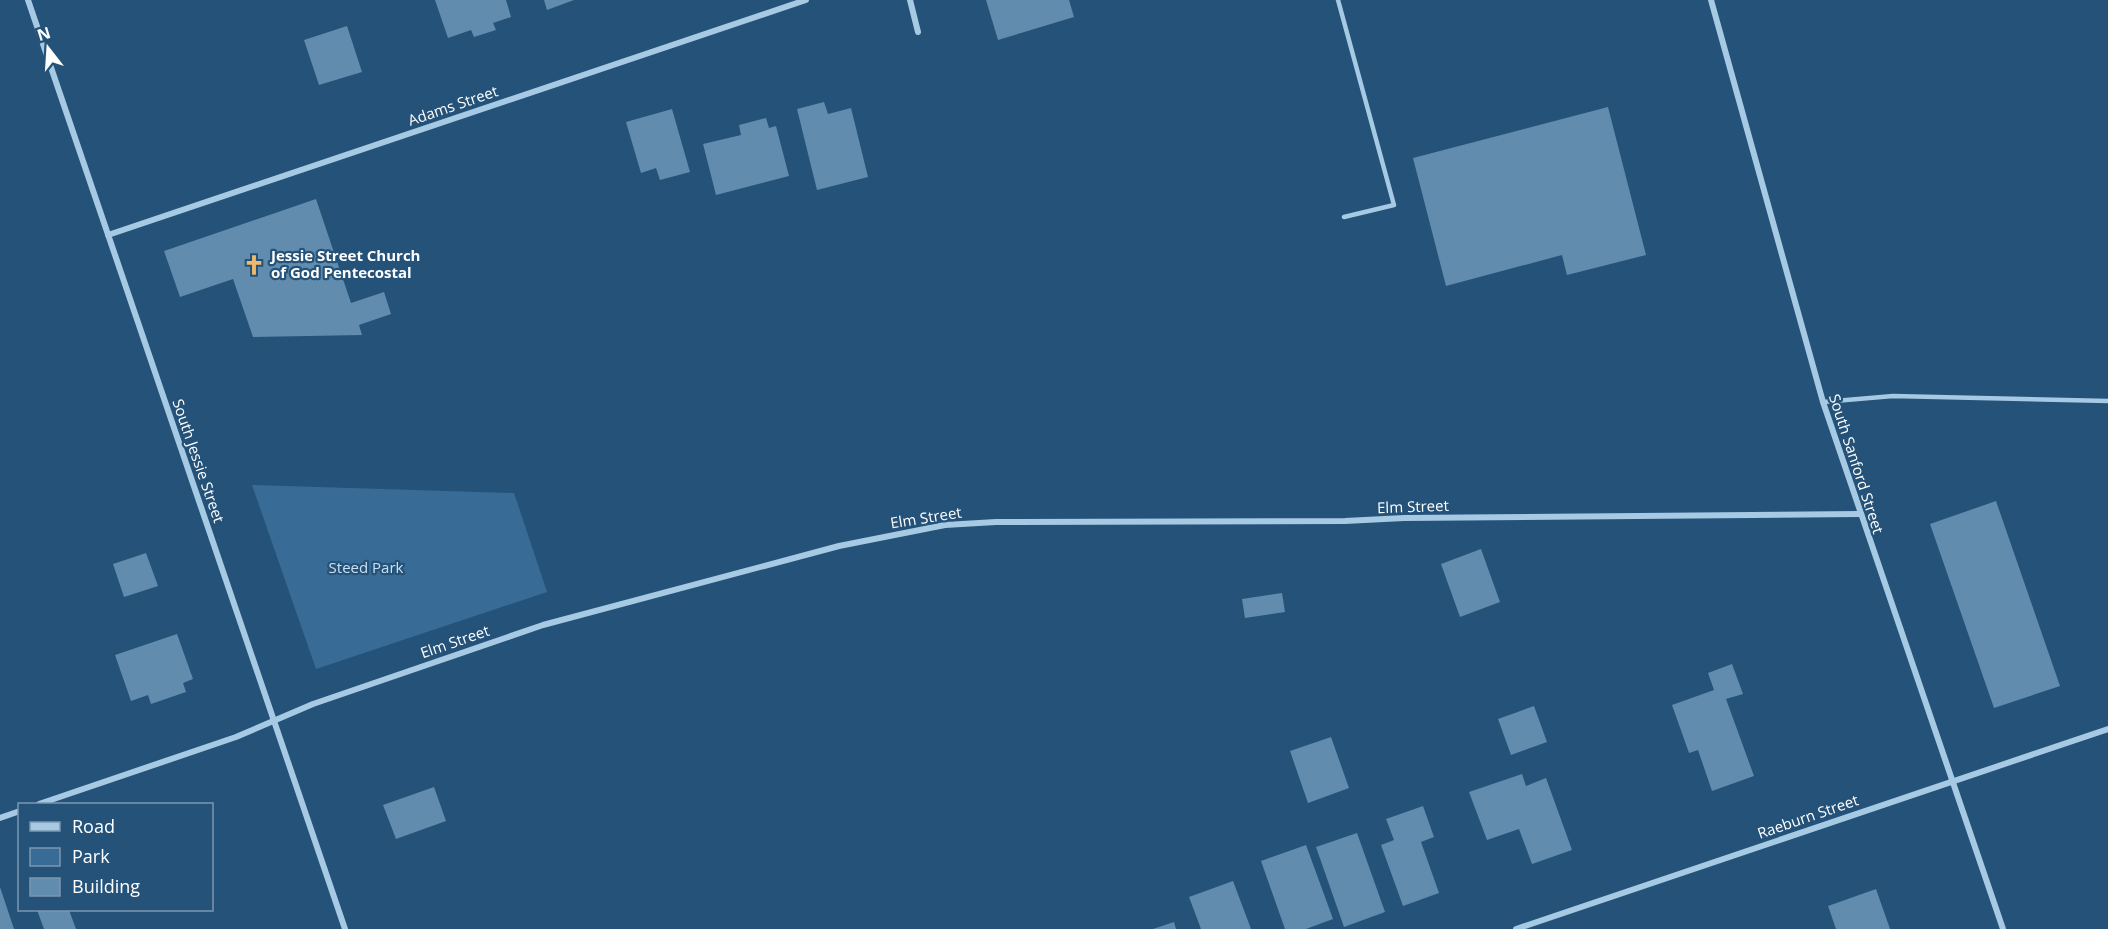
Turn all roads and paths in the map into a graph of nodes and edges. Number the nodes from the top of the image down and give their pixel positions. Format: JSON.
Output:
{"nodes":[{"id":1,"x":28,"y":0,"type":"edge"},
{"id":2,"x":806,"y":0,"type":"edge"},
{"id":3,"x":910,"y":0,"type":"edge"},
{"id":4,"x":1338,"y":0,"type":"edge"},
{"id":5,"x":1711,"y":0,"type":"edge"},
{"id":6,"x":918,"y":32,"type":"dead end"},
{"id":7,"x":1344,"y":217,"type":"dead end"},
{"id":8,"x":108,"y":235,"type":"junction"},
{"id":9,"x":2108,"y":401,"type":"edge"},
{"id":10,"x":1822,"y":402,"type":"junction"},
{"id":11,"x":1859,"y":514,"type":"junction"},
{"id":12,"x":274,"y":721,"type":"junction"},
{"id":13,"x":2108,"y":729,"type":"edge"},
{"id":14,"x":1953,"y":781,"type":"junction"},
{"id":15,"x":42,"y":803,"type":"edge"},
{"id":16,"x":18,"y":812,"type":"edge"},
{"id":17,"x":0,"y":818,"type":"edge"},
{"id":18,"x":345,"y":929,"type":"edge"},
{"id":19,"x":1516,"y":929,"type":"edge"},
{"id":20,"x":2003,"y":929,"type":"edge"}],
"edges":[{"from":1,"to":8,"type":"street","name":"South Jessie Street"},
{"from":2,"to":8,"type":"street","name":"Adams Street"},
{"from":3,"to":6,"type":"street"},
{"from":4,"to":7,"type":"lane"},
{"from":5,"to":10,"type":"street","name":"South Sanford Street"},
{"from":8,"to":12,"type":"street","name":"South Jessie Street"},
{"from":9,"to":10,"type":"lane"},
{"from":10,"to":11,"type":"street","name":"South Sanford Street"},
{"from":11,"to":12,"type":"street","name":"Elm Street"},
{"from":11,"to":14,"type":"street","name":"South Sanford Street"},
{"from":12,"to":15,"type":"street","name":"Elm Street"},
{"from":12,"to":18,"type":"street","name":"South Jessie Street"},
{"from":13,"to":14,"type":"street","name":"Raeburn Street"},
{"from":14,"to":19,"type":"street","name":"Raeburn Street"},
{"from":14,"to":20,"type":"street","name":"South Sanford Street"},
{"from":16,"to":17,"type":"street"}]}
